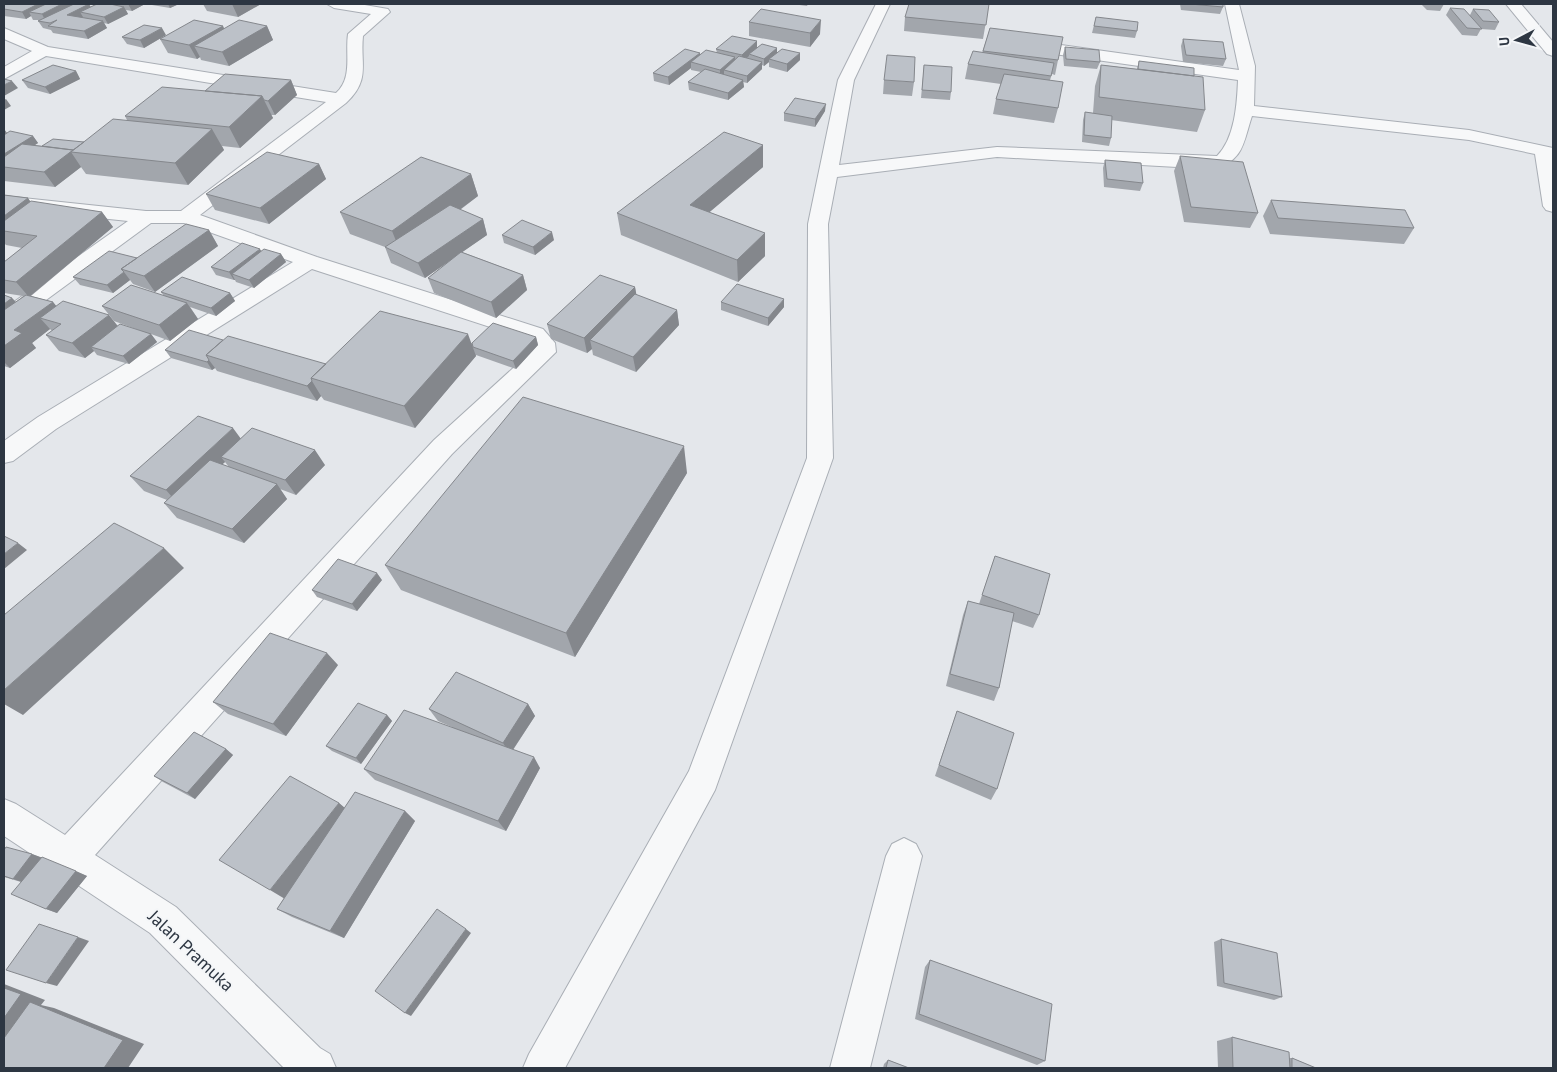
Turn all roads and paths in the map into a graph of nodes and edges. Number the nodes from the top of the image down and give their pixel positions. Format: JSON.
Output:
{"nodes":[{"id":1,"x":334,"y":4,"type":"edge"},
{"id":2,"x":883,"y":4,"type":"edge"},
{"id":3,"x":1232,"y":4,"type":"edge"},
{"id":4,"x":1513,"y":4,"type":"edge"},
{"id":5,"x":4,"y":33,"type":"edge"},
{"id":6,"x":1054,"y":49,"type":"edge"},
{"id":7,"x":44,"y":51,"type":"junction"},
{"id":8,"x":1553,"y":51,"type":"edge"},
{"id":9,"x":4,"y":74,"type":"edge"},
{"id":10,"x":1247,"y":76,"type":"junction"},
{"id":11,"x":340,"y":99,"type":"junction"},
{"id":12,"x":1245,"y":110,"type":"junction"},
{"id":13,"x":1548,"y":152,"type":"edge"},
{"id":14,"x":828,"y":172,"type":"junction"},
{"id":15,"x":4,"y":202,"type":"edge"},
{"id":16,"x":1553,"y":206,"type":"edge"},
{"id":17,"x":146,"y":217,"type":"junction"},
{"id":18,"x":186,"y":217,"type":"junction"},
{"id":19,"x":310,"y":261,"type":"junction"},
{"id":20,"x":4,"y":320,"type":"edge"},
{"id":21,"x":4,"y":454,"type":"edge"},
{"id":22,"x":4,"y":816,"type":"edge"},
{"id":23,"x":904,"y":856,"type":"dead end"},
{"id":24,"x":68,"y":858,"type":"junction"},
{"id":25,"x":309,"y":1066,"type":"edge"},
{"id":26,"x":543,"y":1068,"type":"edge"},
{"id":27,"x":850,"y":1068,"type":"edge"}],
"edges":[{"from":1,"to":11,"type":"street"},
{"from":2,"to":14,"type":"street"},
{"from":3,"to":10,"type":"street"},
{"from":4,"to":8,"type":"street"},
{"from":5,"to":7,"type":"street"},
{"from":6,"to":10,"type":"street"},
{"from":7,"to":9,"type":"street"},
{"from":7,"to":11,"type":"street"},
{"from":10,"to":12,"type":"street"},
{"from":11,"to":18,"type":"street"},
{"from":12,"to":13,"type":"street"},
{"from":12,"to":14,"type":"street"},
{"from":13,"to":16,"type":"street"},
{"from":14,"to":26,"type":"street"},
{"from":15,"to":17,"type":"street"},
{"from":17,"to":18,"type":"street"},
{"from":17,"to":20,"type":"street"},
{"from":18,"to":19,"type":"street"},
{"from":19,"to":21,"type":"street"},
{"from":19,"to":24,"type":"street"},
{"from":22,"to":24,"type":"street","name":"Jalan Pramuka"},
{"from":23,"to":27,"type":"street"},
{"from":24,"to":25,"type":"street","name":"Jalan Pramuka"}]}
